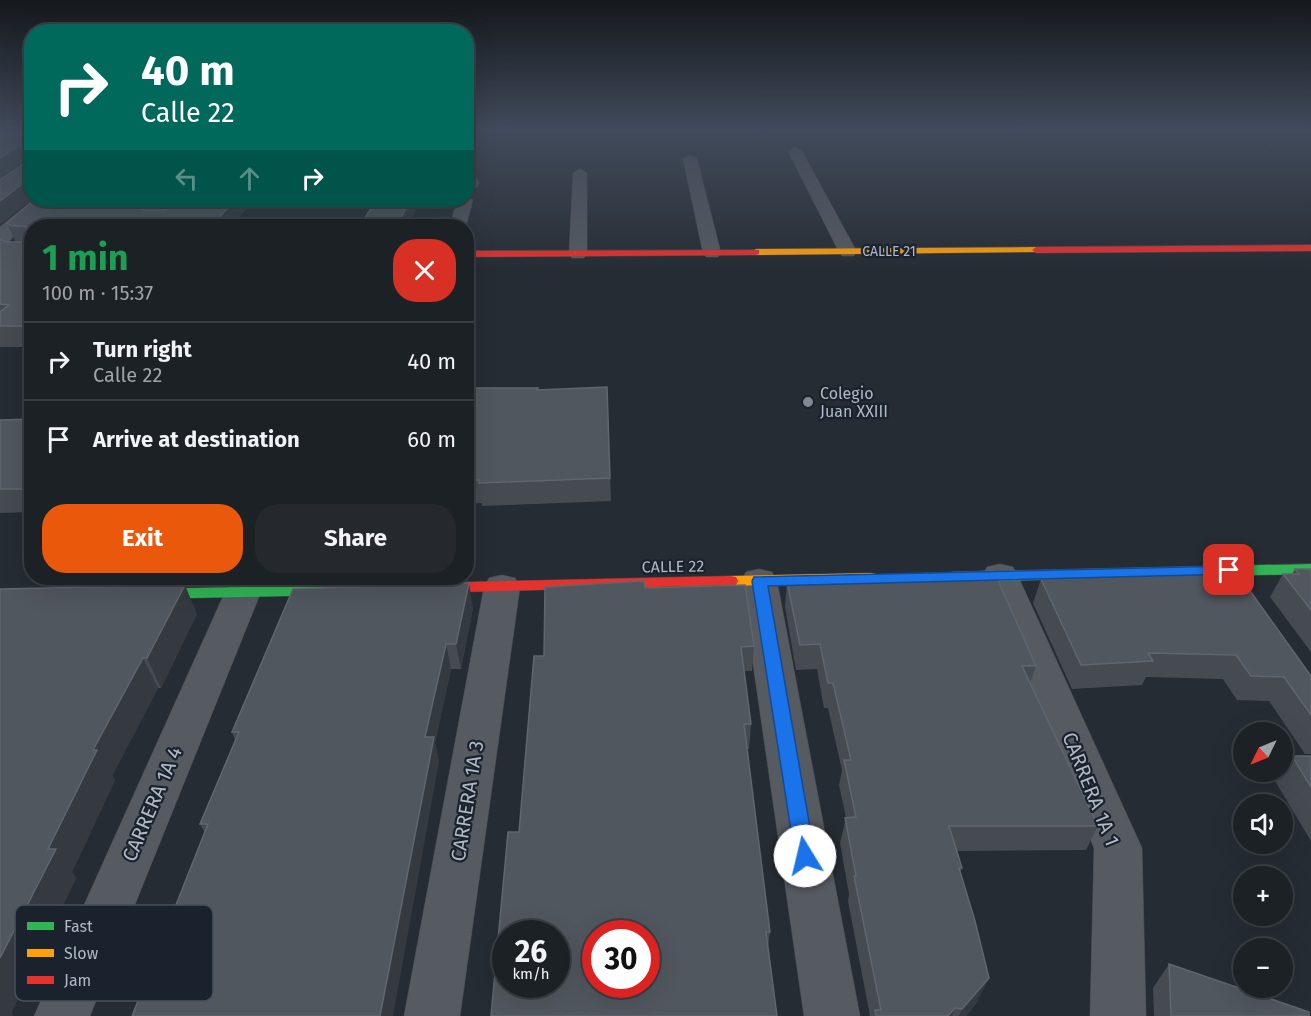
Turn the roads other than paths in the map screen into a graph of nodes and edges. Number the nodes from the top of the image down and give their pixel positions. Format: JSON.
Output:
{"nodes":[{"id":1,"x":580,"y":177,"type":"edge"},
{"id":2,"x":694,"y":177,"type":"edge"},
{"id":3,"x":809,"y":177,"type":"edge"},
{"id":4,"x":38,"y":207,"type":"edge"},
{"id":5,"x":26,"y":219,"type":"edge"},
{"id":6,"x":24,"y":220,"type":"edge"},
{"id":7,"x":4,"y":239,"type":"edge"},
{"id":8,"x":1311,"y":248,"type":"edge"},
{"id":9,"x":848,"y":252,"type":"junction"},
{"id":10,"x":712,"y":253,"type":"junction"},
{"id":11,"x":474,"y":254,"type":"edge"},
{"id":12,"x":578,"y":254,"type":"junction"},
{"id":13,"x":1311,"y":569,"type":"edge"},
{"id":14,"x":1000,"y":576,"type":"junction"},
{"id":15,"x":942,"y":577,"type":"edge"},
{"id":16,"x":884,"y":578,"type":"edge"},
{"id":17,"x":759,"y":581,"type":"junction"},
{"id":18,"x":502,"y":587,"type":"junction"},
{"id":19,"x":410,"y":589,"type":"edge"},
{"id":20,"x":353,"y":590,"type":"edge"},
{"id":21,"x":243,"y":592,"type":"junction"},
{"id":22,"x":127,"y":595,"type":"edge"},
{"id":23,"x":109,"y":905,"type":"edge"},
{"id":24,"x":68,"y":1001,"type":"edge"},
{"id":25,"x":62,"y":1016,"type":"edge"},
{"id":26,"x":432,"y":1016,"type":"edge"},
{"id":27,"x":832,"y":1016,"type":"edge"},
{"id":28,"x":1118,"y":1016,"type":"edge"}],
"edges":[{"from":1,"to":12,"type":"lane"},
{"from":2,"to":10,"type":"lane"},
{"from":3,"to":9,"type":"lane"},
{"from":4,"to":5,"type":"street"},
{"from":6,"to":7,"type":"street"},
{"from":8,"to":9,"type":"street","name":"CALLE 21"},
{"from":9,"to":10,"type":"street","name":"CALLE 21"},
{"from":10,"to":12,"type":"street","name":"CALLE 21"},
{"from":11,"to":12,"type":"street","name":"CALLE 21"},
{"from":13,"to":14,"type":"street"},
{"from":14,"to":15,"type":"street"},
{"from":14,"to":28,"type":"street","name":"CARRERA 1A 1"},
{"from":16,"to":17,"type":"street","name":"CALLE 22"},
{"from":17,"to":18,"type":"street","name":"CALLE 22"},
{"from":17,"to":27,"type":"street"},
{"from":18,"to":19,"type":"street","name":"CALLE 22"},
{"from":18,"to":26,"type":"street","name":"CARRERA 1A 3"},
{"from":20,"to":21,"type":"street"},
{"from":21,"to":22,"type":"street"},
{"from":21,"to":23,"type":"street","name":"CARRERA 1A 4"},
{"from":24,"to":25,"type":"street","name":"CARRERA 1A 4"}]}
